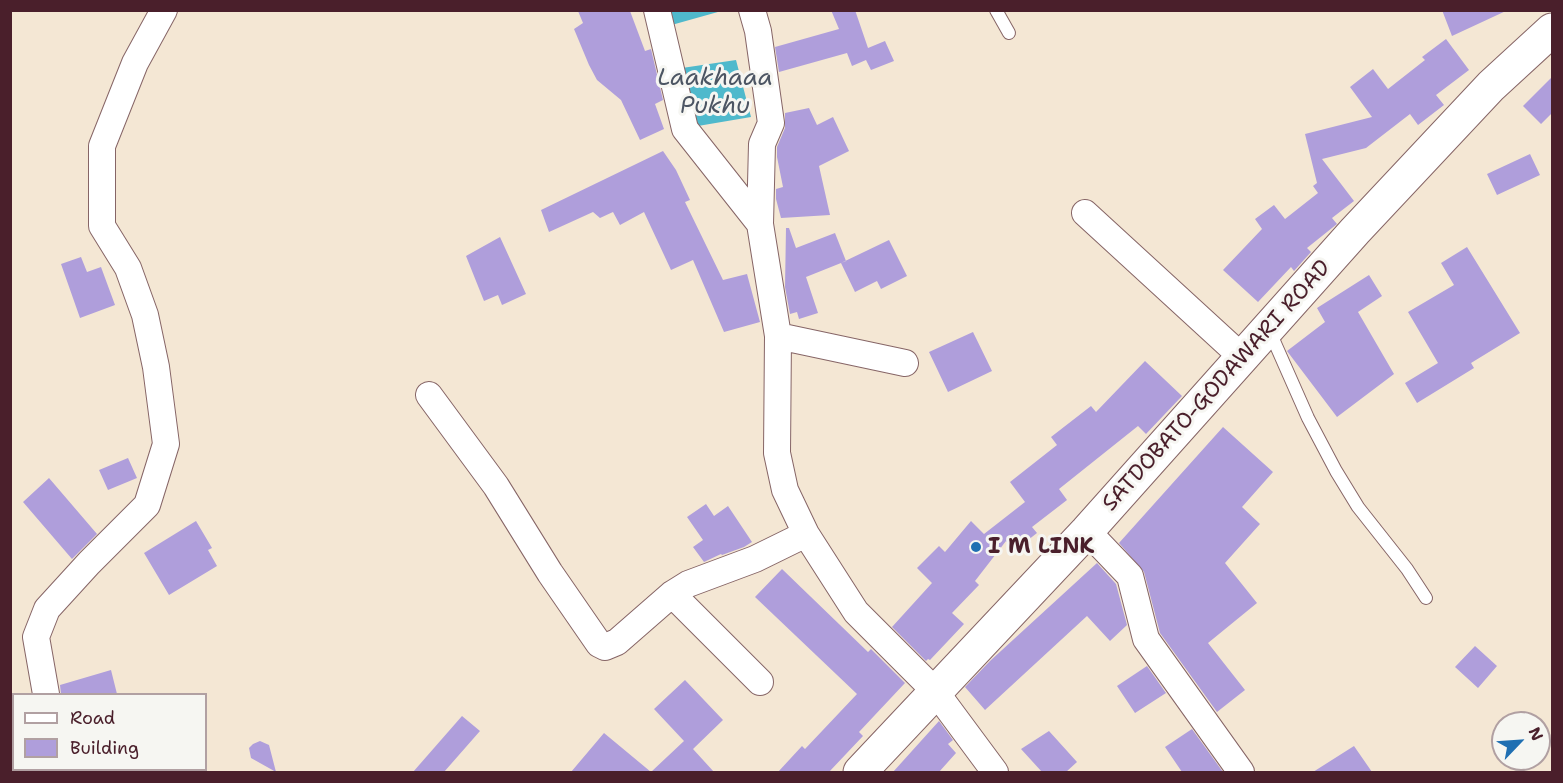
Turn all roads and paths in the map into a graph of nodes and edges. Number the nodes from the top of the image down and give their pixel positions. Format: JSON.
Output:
{"nodes":[{"id":1,"x":164,"y":10,"type":"edge"},
{"id":2,"x":657,"y":10,"type":"edge"},
{"id":3,"x":752,"y":10,"type":"edge"},
{"id":4,"x":996,"y":10,"type":"edge"},
{"id":5,"x":1552,"y":30,"type":"edge"},
{"id":6,"x":1009,"y":33,"type":"dead end"},
{"id":7,"x":1086,"y":213,"type":"dead end"},
{"id":8,"x":760,"y":224,"type":"junction"},
{"id":9,"x":1268,"y":328,"type":"junction"},
{"id":10,"x":778,"y":336,"type":"junction"},
{"id":11,"x":1242,"y":357,"type":"junction"},
{"id":12,"x":905,"y":363,"type":"dead end"},
{"id":13,"x":429,"y":395,"type":"dead end"},
{"id":14,"x":1087,"y":531,"type":"junction"},
{"id":15,"x":806,"y":534,"type":"junction"},
{"id":16,"x":672,"y":594,"type":"junction"},
{"id":17,"x":1426,"y":598,"type":"dead end"},
{"id":18,"x":760,"y":682,"type":"dead end"},
{"id":19,"x":935,"y":691,"type":"junction"},
{"id":20,"x":46,"y":693,"type":"edge"},
{"id":21,"x":860,"y":772,"type":"edge"},
{"id":22,"x":995,"y":772,"type":"edge"},
{"id":23,"x":1242,"y":772,"type":"edge"}],
"edges":[{"from":1,"to":20,"type":"street"},
{"from":2,"to":8,"type":"street"},
{"from":3,"to":8,"type":"street"},
{"from":4,"to":6,"type":"lane"},
{"from":5,"to":9,"type":"street","name":"SATDOBATO-GODAWARI ROAD"},
{"from":7,"to":11,"type":"street"},
{"from":8,"to":10,"type":"street"},
{"from":9,"to":11,"type":"street","name":"SATDOBATO-GODAWARI ROAD"},
{"from":9,"to":17,"type":"lane"},
{"from":10,"to":12,"type":"street"},
{"from":10,"to":15,"type":"street"},
{"from":11,"to":14,"type":"street","name":"SATDOBATO-GODAWARI ROAD"},
{"from":13,"to":16,"type":"street"},
{"from":14,"to":19,"type":"street","name":"SATDOBATO-GODAWARI ROAD"},
{"from":14,"to":23,"type":"street"},
{"from":15,"to":16,"type":"street"},
{"from":15,"to":19,"type":"street"},
{"from":16,"to":18,"type":"street"},
{"from":19,"to":21,"type":"street","name":"SATDOBATO-GODAWARI ROAD"},
{"from":19,"to":22,"type":"street"}]}
